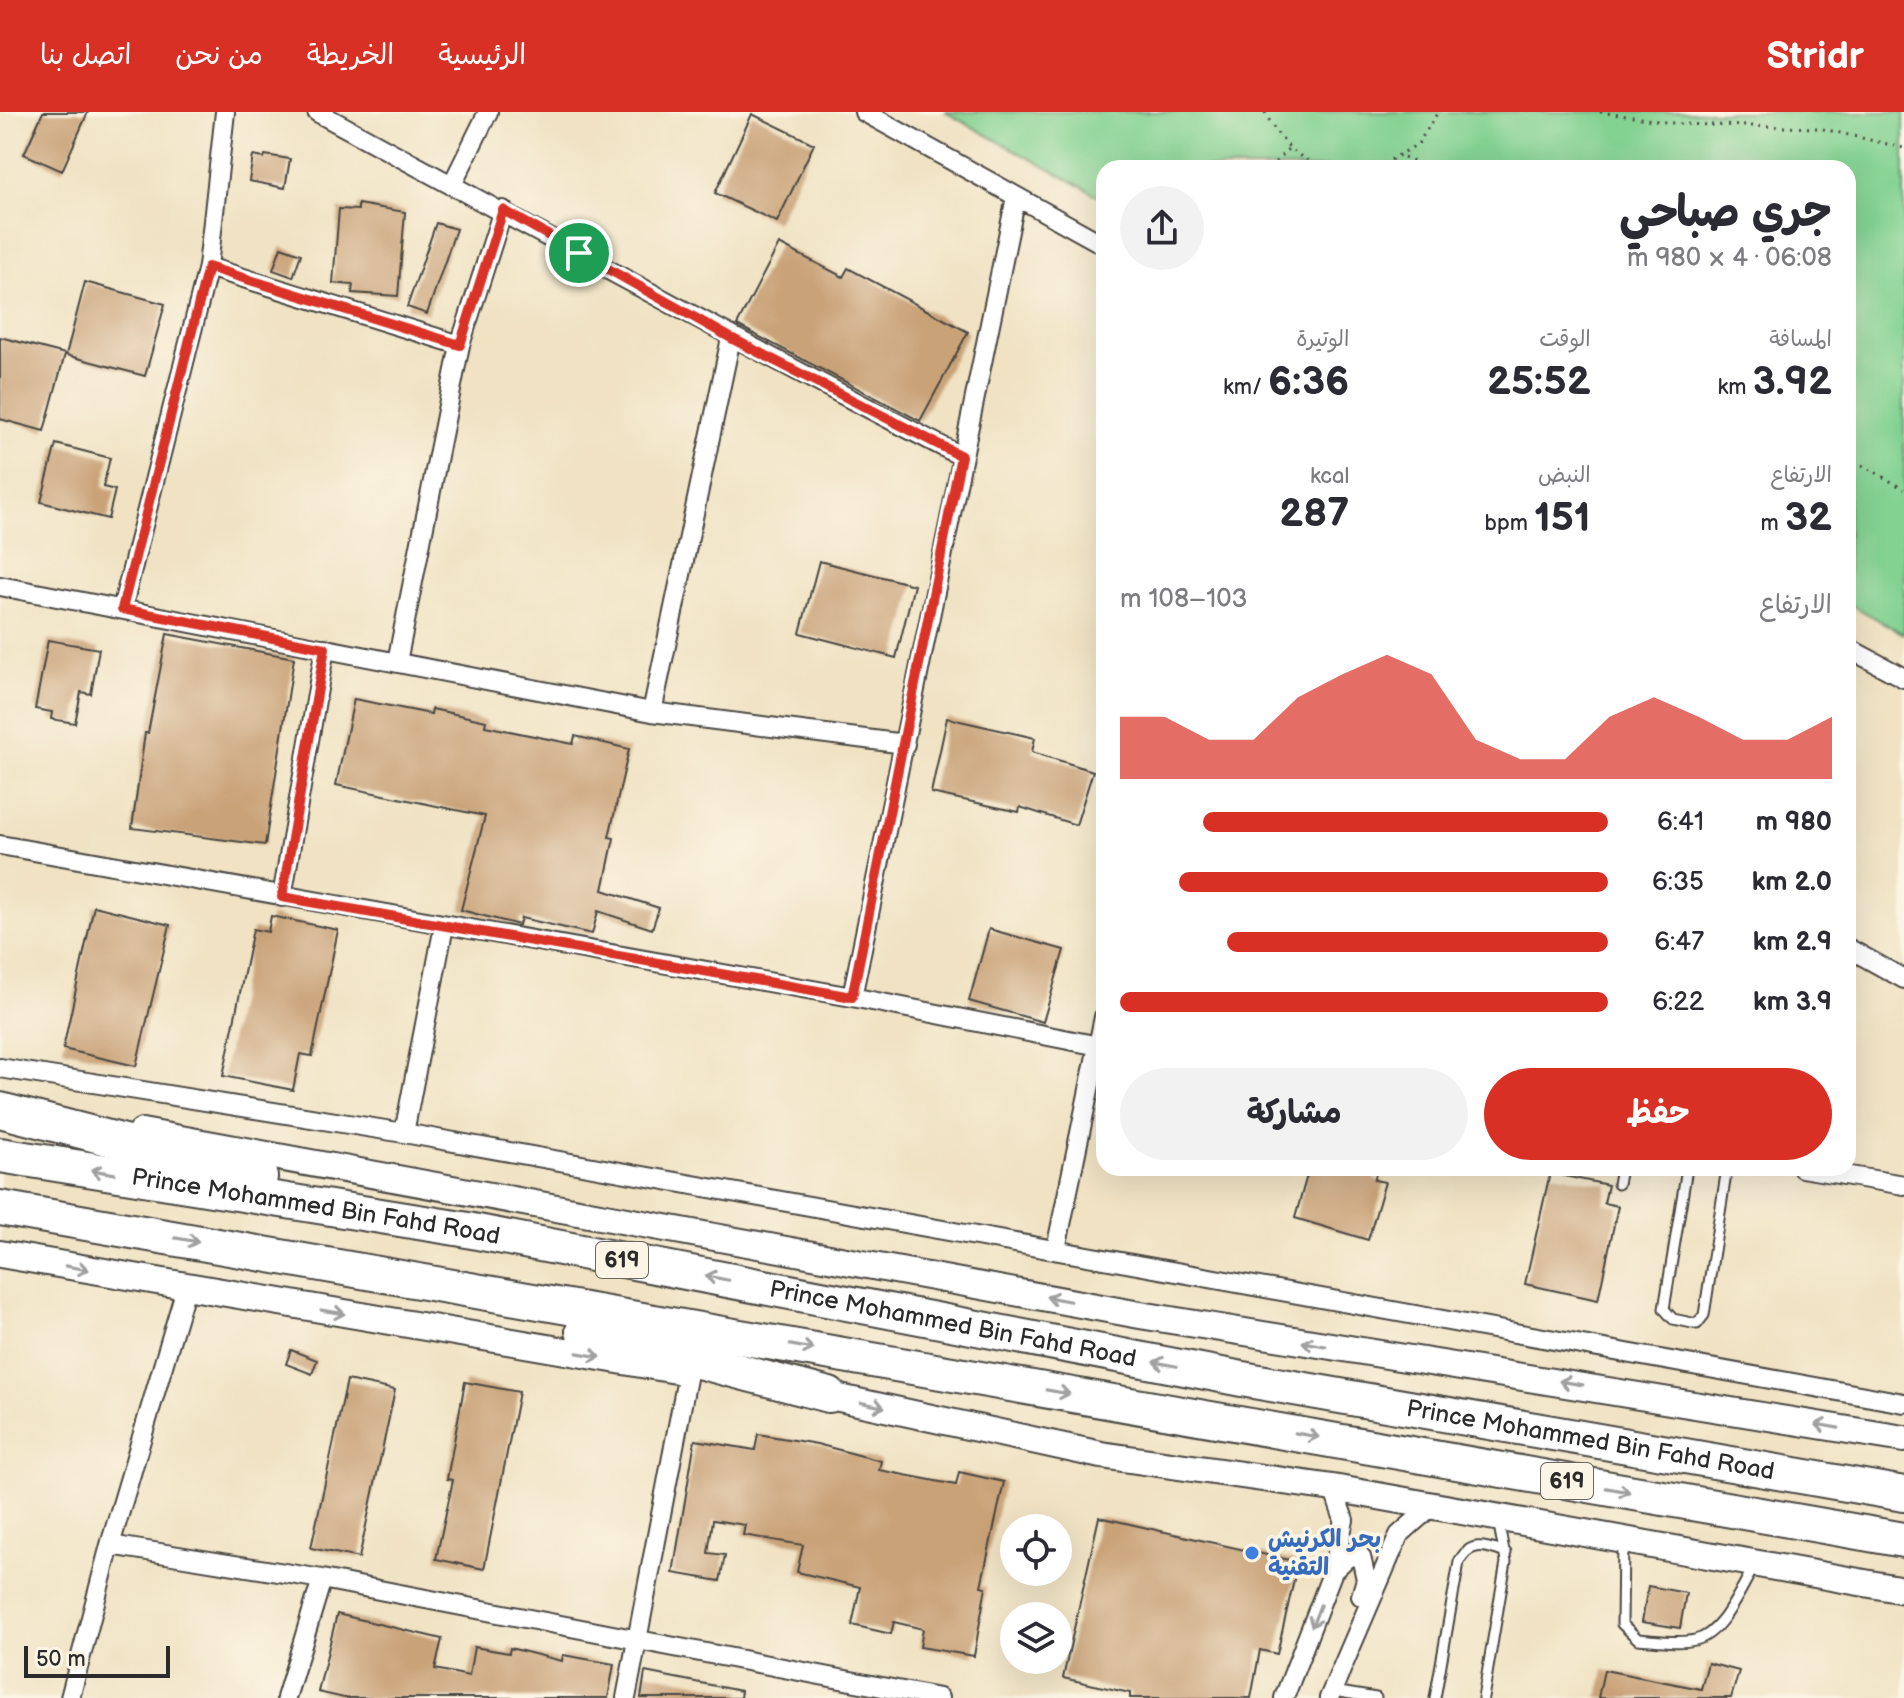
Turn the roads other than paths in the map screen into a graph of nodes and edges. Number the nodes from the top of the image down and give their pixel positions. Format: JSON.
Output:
{"nodes":[{"id":1,"x":225,"y":112,"type":"edge"},
{"id":2,"x":317,"y":112,"type":"edge"},
{"id":3,"x":488,"y":112,"type":"edge"},
{"id":4,"x":864,"y":112,"type":"edge"},
{"id":5,"x":452,"y":185,"type":"junction"},
{"id":6,"x":1016,"y":197,"type":"junction"},
{"id":7,"x":503,"y":210,"type":"junction"},
{"id":8,"x":1096,"y":241,"type":"edge"},
{"id":9,"x":208,"y":267,"type":"junction"},
{"id":10,"x":731,"y":338,"type":"junction"},
{"id":11,"x":460,"y":345,"type":"junction"},
{"id":12,"x":961,"y":456,"type":"junction"},
{"id":13,"x":0,"y":586,"type":"edge"},
{"id":14,"x":122,"y":609,"type":"junction"},
{"id":15,"x":325,"y":648,"type":"junction"},
{"id":16,"x":1856,"y":652,"type":"edge"},
{"id":17,"x":397,"y":662,"type":"junction"},
{"id":18,"x":1904,"y":678,"type":"edge"},
{"id":19,"x":652,"y":712,"type":"junction"},
{"id":20,"x":905,"y":744,"type":"junction"},
{"id":21,"x":0,"y":845,"type":"edge"},
{"id":22,"x":282,"y":897,"type":"junction"},
{"id":23,"x":444,"y":926,"type":"junction"},
{"id":24,"x":1856,"y":952,"type":"edge"},
{"id":25,"x":1904,"y":979,"type":"edge"},
{"id":26,"x":852,"y":997,"type":"junction"},
{"id":27,"x":1096,"y":1046,"type":"edge"},
{"id":28,"x":0,"y":1068,"type":"edge"},
{"id":29,"x":1096,"y":1069,"type":"edge"},
{"id":30,"x":0,"y":1109,"type":"edge"},
{"id":31,"x":404,"y":1133,"type":"junction"},
{"id":32,"x":0,"y":1155,"type":"edge"},
{"id":33,"x":1620,"y":1176,"type":"edge"},
{"id":34,"x":1686,"y":1176,"type":"edge"},
{"id":35,"x":1726,"y":1176,"type":"edge"},
{"id":36,"x":1850,"y":1176,"type":"edge"},
{"id":37,"x":1618,"y":1184,"type":"dead end"},
{"id":38,"x":1904,"y":1185,"type":"edge"},
{"id":39,"x":0,"y":1208,"type":"edge"},
{"id":40,"x":462,"y":1229,"type":"junction"},
{"id":41,"x":224,"y":1246,"type":"junction"},
{"id":42,"x":1056,"y":1249,"type":"junction"},
{"id":43,"x":0,"y":1254,"type":"edge"},
{"id":44,"x":186,"y":1288,"type":"junction"},
{"id":45,"x":688,"y":1373,"type":"junction"},
{"id":46,"x":829,"y":1395,"type":"junction"},
{"id":47,"x":1904,"y":1403,"type":"edge"},
{"id":48,"x":1904,"y":1439,"type":"edge"},
{"id":49,"x":1333,"y":1488,"type":"junction"},
{"id":50,"x":1904,"y":1494,"type":"edge"},
{"id":51,"x":1433,"y":1505,"type":"junction"},
{"id":52,"x":1497,"y":1516,"type":"junction"},
{"id":53,"x":1623,"y":1539,"type":"junction"},
{"id":54,"x":1904,"y":1540,"type":"edge"},
{"id":55,"x":110,"y":1545,"type":"junction"},
{"id":56,"x":1506,"y":1553,"type":"junction"},
{"id":57,"x":1757,"y":1562,"type":"junction"},
{"id":58,"x":1333,"y":1571,"type":"junction"},
{"id":59,"x":322,"y":1579,"type":"junction"},
{"id":60,"x":1904,"y":1590,"type":"edge"},
{"id":61,"x":635,"y":1638,"type":"junction"},
{"id":62,"x":1331,"y":1694,"type":"edge"},
{"id":63,"x":70,"y":1698,"type":"edge"},
{"id":64,"x":286,"y":1698,"type":"edge"},
{"id":65,"x":626,"y":1698,"type":"edge"},
{"id":66,"x":939,"y":1698,"type":"edge"},
{"id":67,"x":1284,"y":1698,"type":"edge"},
{"id":68,"x":1376,"y":1698,"type":"edge"},
{"id":69,"x":1435,"y":1698,"type":"edge"},
{"id":70,"x":1483,"y":1698,"type":"edge"}],
"edges":[{"from":1,"to":9,"type":"street"},
{"from":2,"to":5,"type":"street"},
{"from":3,"to":5,"type":"street"},
{"from":4,"to":6,"type":"street"},
{"from":5,"to":7,"type":"street"},
{"from":6,"to":8,"type":"street"},
{"from":6,"to":12,"type":"street"},
{"from":7,"to":10,"type":"street"},
{"from":7,"to":11,"type":"street"},
{"from":9,"to":11,"type":"street"},
{"from":9,"to":14,"type":"street"},
{"from":10,"to":12,"type":"street"},
{"from":10,"to":19,"type":"street"},
{"from":11,"to":17,"type":"street"},
{"from":12,"to":20,"type":"street"},
{"from":13,"to":14,"type":"street"},
{"from":14,"to":15,"type":"street"},
{"from":15,"to":17,"type":"street"},
{"from":15,"to":22,"type":"street"},
{"from":16,"to":18,"type":"street"},
{"from":17,"to":19,"type":"street"},
{"from":19,"to":20,"type":"street"},
{"from":20,"to":26,"type":"street"},
{"from":21,"to":22,"type":"street"},
{"from":22,"to":23,"type":"street"},
{"from":23,"to":26,"type":"street"},
{"from":23,"to":31,"type":"street"},
{"from":24,"to":25,"type":"street"},
{"from":26,"to":27,"type":"street"},
{"from":28,"to":31,"type":"street"},
{"from":29,"to":42,"type":"street"},
{"from":30,"to":40,"type":"highway"},
{"from":48,"to":30,"type":"main road","one_way":true},
{"from":31,"to":42,"type":"street"},
{"from":40,"to":32,"type":"highway","name":"Prince Mohammed Bin Fahd Road","number":"619","one_way":true},
{"from":33,"to":37,"type":"lane"},
{"from":34,"to":35,"type":"lane"},
{"from":36,"to":38,"type":"street"},
{"from":39,"to":41,"type":"highway","name":"Prince Mohammed Bin Fahd Road","number":"619","one_way":true},
{"from":50,"to":40,"type":"highway","name":"Prince Mohammed Bin Fahd Road","number":"619","one_way":true},
{"from":41,"to":46,"type":"highway"},
{"from":41,"to":54,"type":"highway","name":"Prince Mohammed Bin Fahd Road","number":"619","one_way":true},
{"from":42,"to":47,"type":"street"},
{"from":43,"to":44,"type":"main road","one_way":true},
{"from":44,"to":45,"type":"main road","one_way":true},
{"from":44,"to":55,"type":"street"},
{"from":45,"to":46,"type":"main road"},
{"from":45,"to":61,"type":"street"},
{"from":46,"to":49,"type":"main road","one_way":true},
{"from":49,"to":51,"type":"main road"},
{"from":49,"to":58,"type":"street"},
{"from":51,"to":52,"type":"main road"},
{"from":51,"to":62,"type":"street"},
{"from":52,"to":53,"type":"main road"},
{"from":52,"to":56,"type":"lane"},
{"from":53,"to":57,"type":"main road"},
{"from":53,"to":57,"type":"lane"},
{"from":55,"to":59,"type":"street"},
{"from":55,"to":63,"type":"street"},
{"from":56,"to":69,"type":"lane"},
{"from":56,"to":70,"type":"lane"},
{"from":57,"to":60,"type":"main road"},
{"from":58,"to":62,"type":"street"},
{"from":58,"to":67,"type":"street","one_way":true},
{"from":59,"to":61,"type":"street"},
{"from":59,"to":64,"type":"street"},
{"from":61,"to":65,"type":"street"},
{"from":61,"to":66,"type":"street"},
{"from":62,"to":68,"type":"lane"}]}
